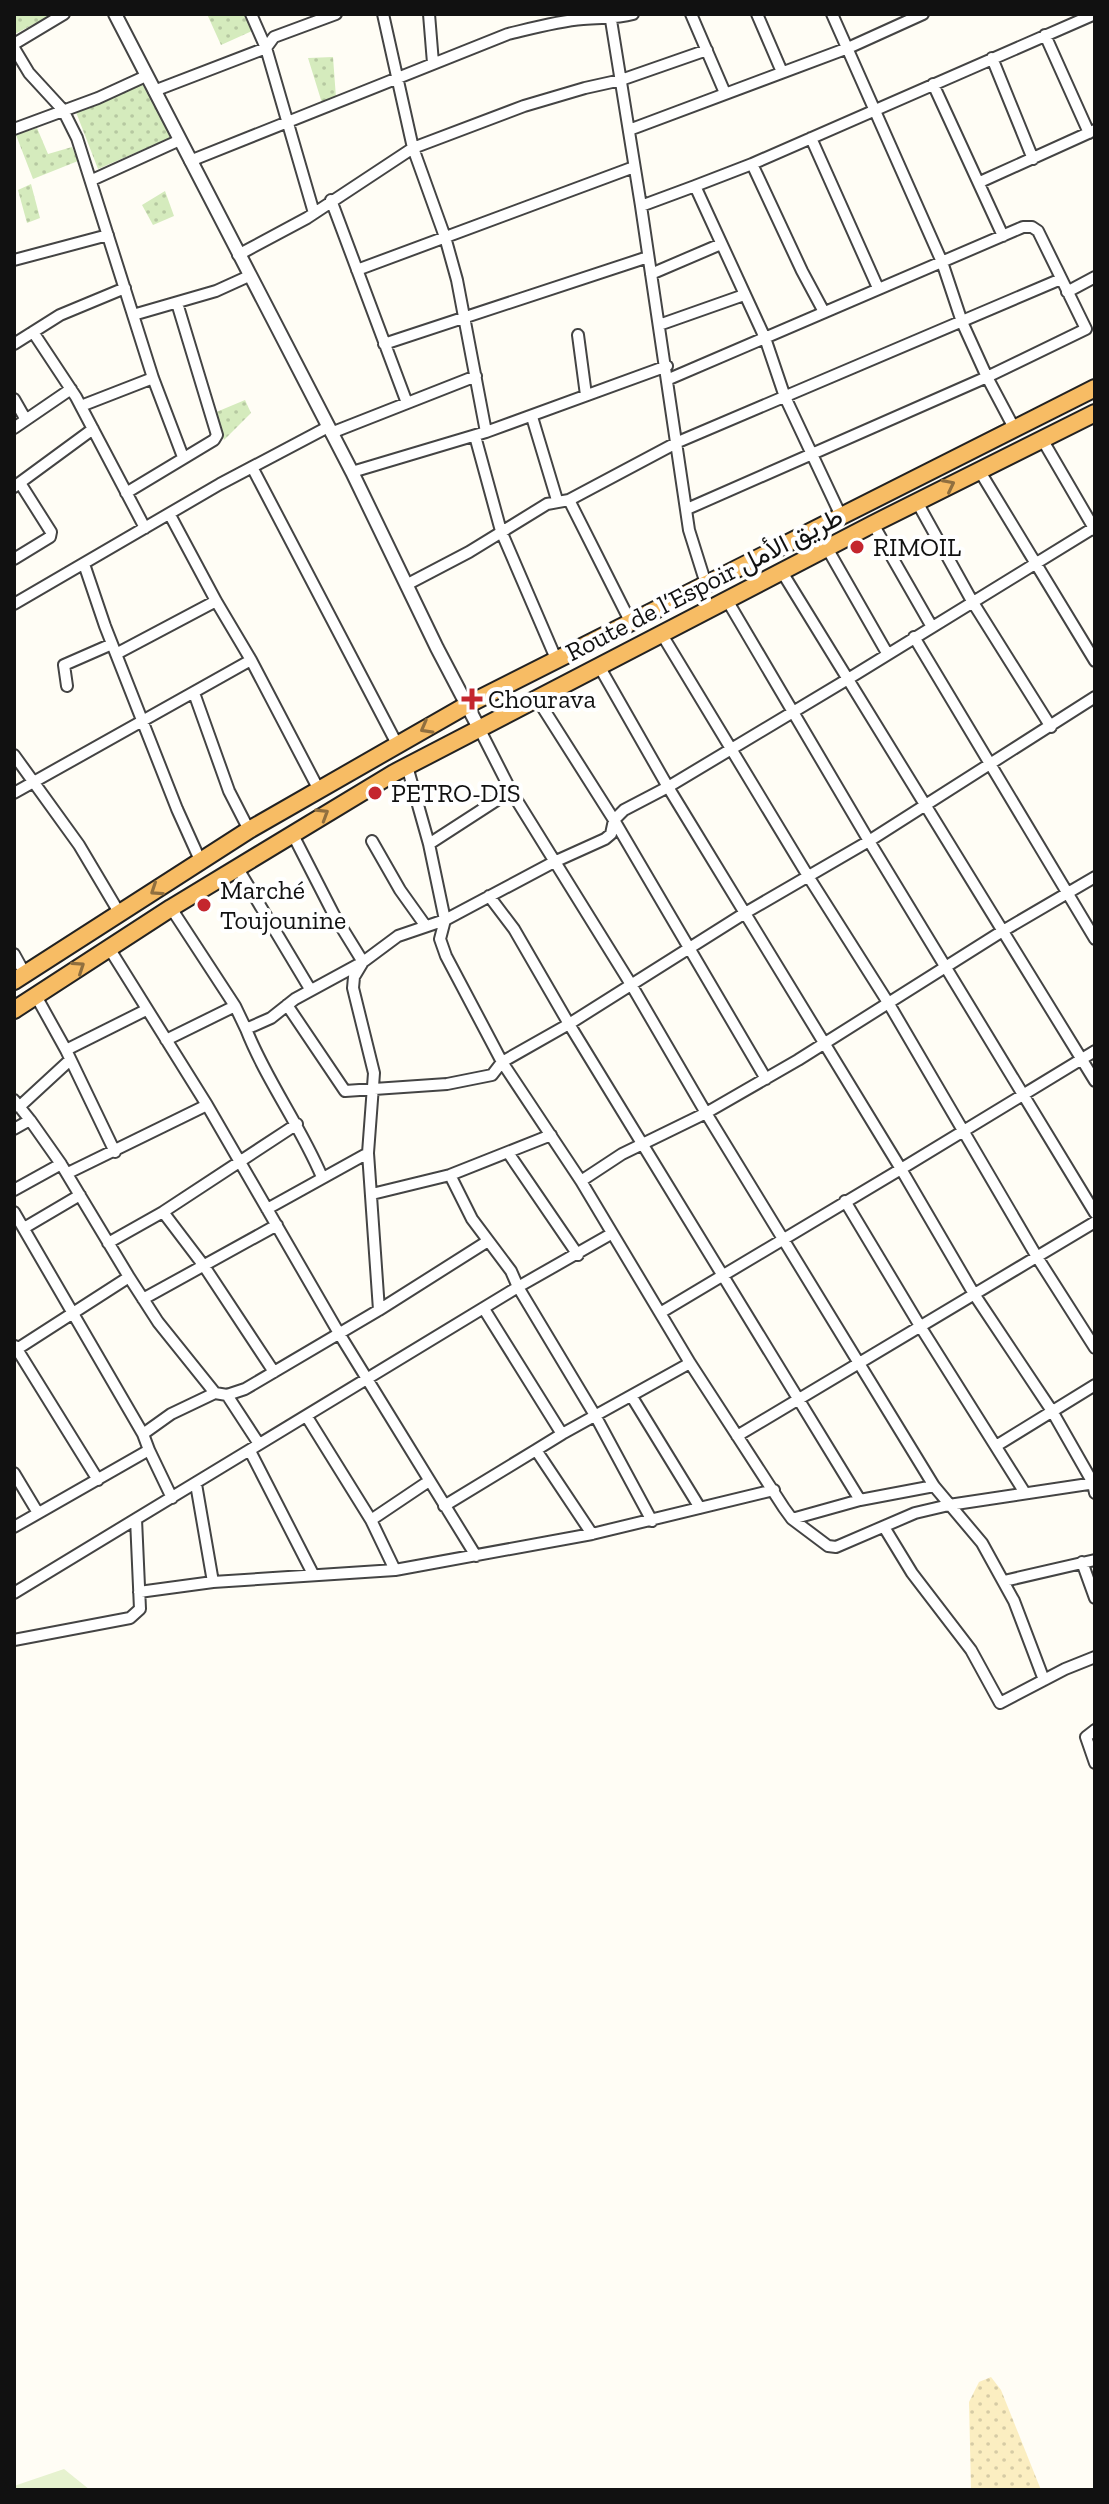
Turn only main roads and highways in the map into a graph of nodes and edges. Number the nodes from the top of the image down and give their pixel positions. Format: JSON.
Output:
{"nodes":[{"id":1,"x":1095,"y":388,"type":"edge"},
{"id":2,"x":1095,"y":413,"type":"edge"},
{"id":3,"x":19,"y":977,"type":"edge"},
{"id":4,"x":14,"y":1010,"type":"edge"}],
"edges":[{"from":1,"to":3,"type":"highway","name":"Route de l’Espoir طريق الأمل","one_way":true},
{"from":4,"to":2,"type":"highway","name":"Route de l’Espoir طريق الأمل","one_way":true}]}
